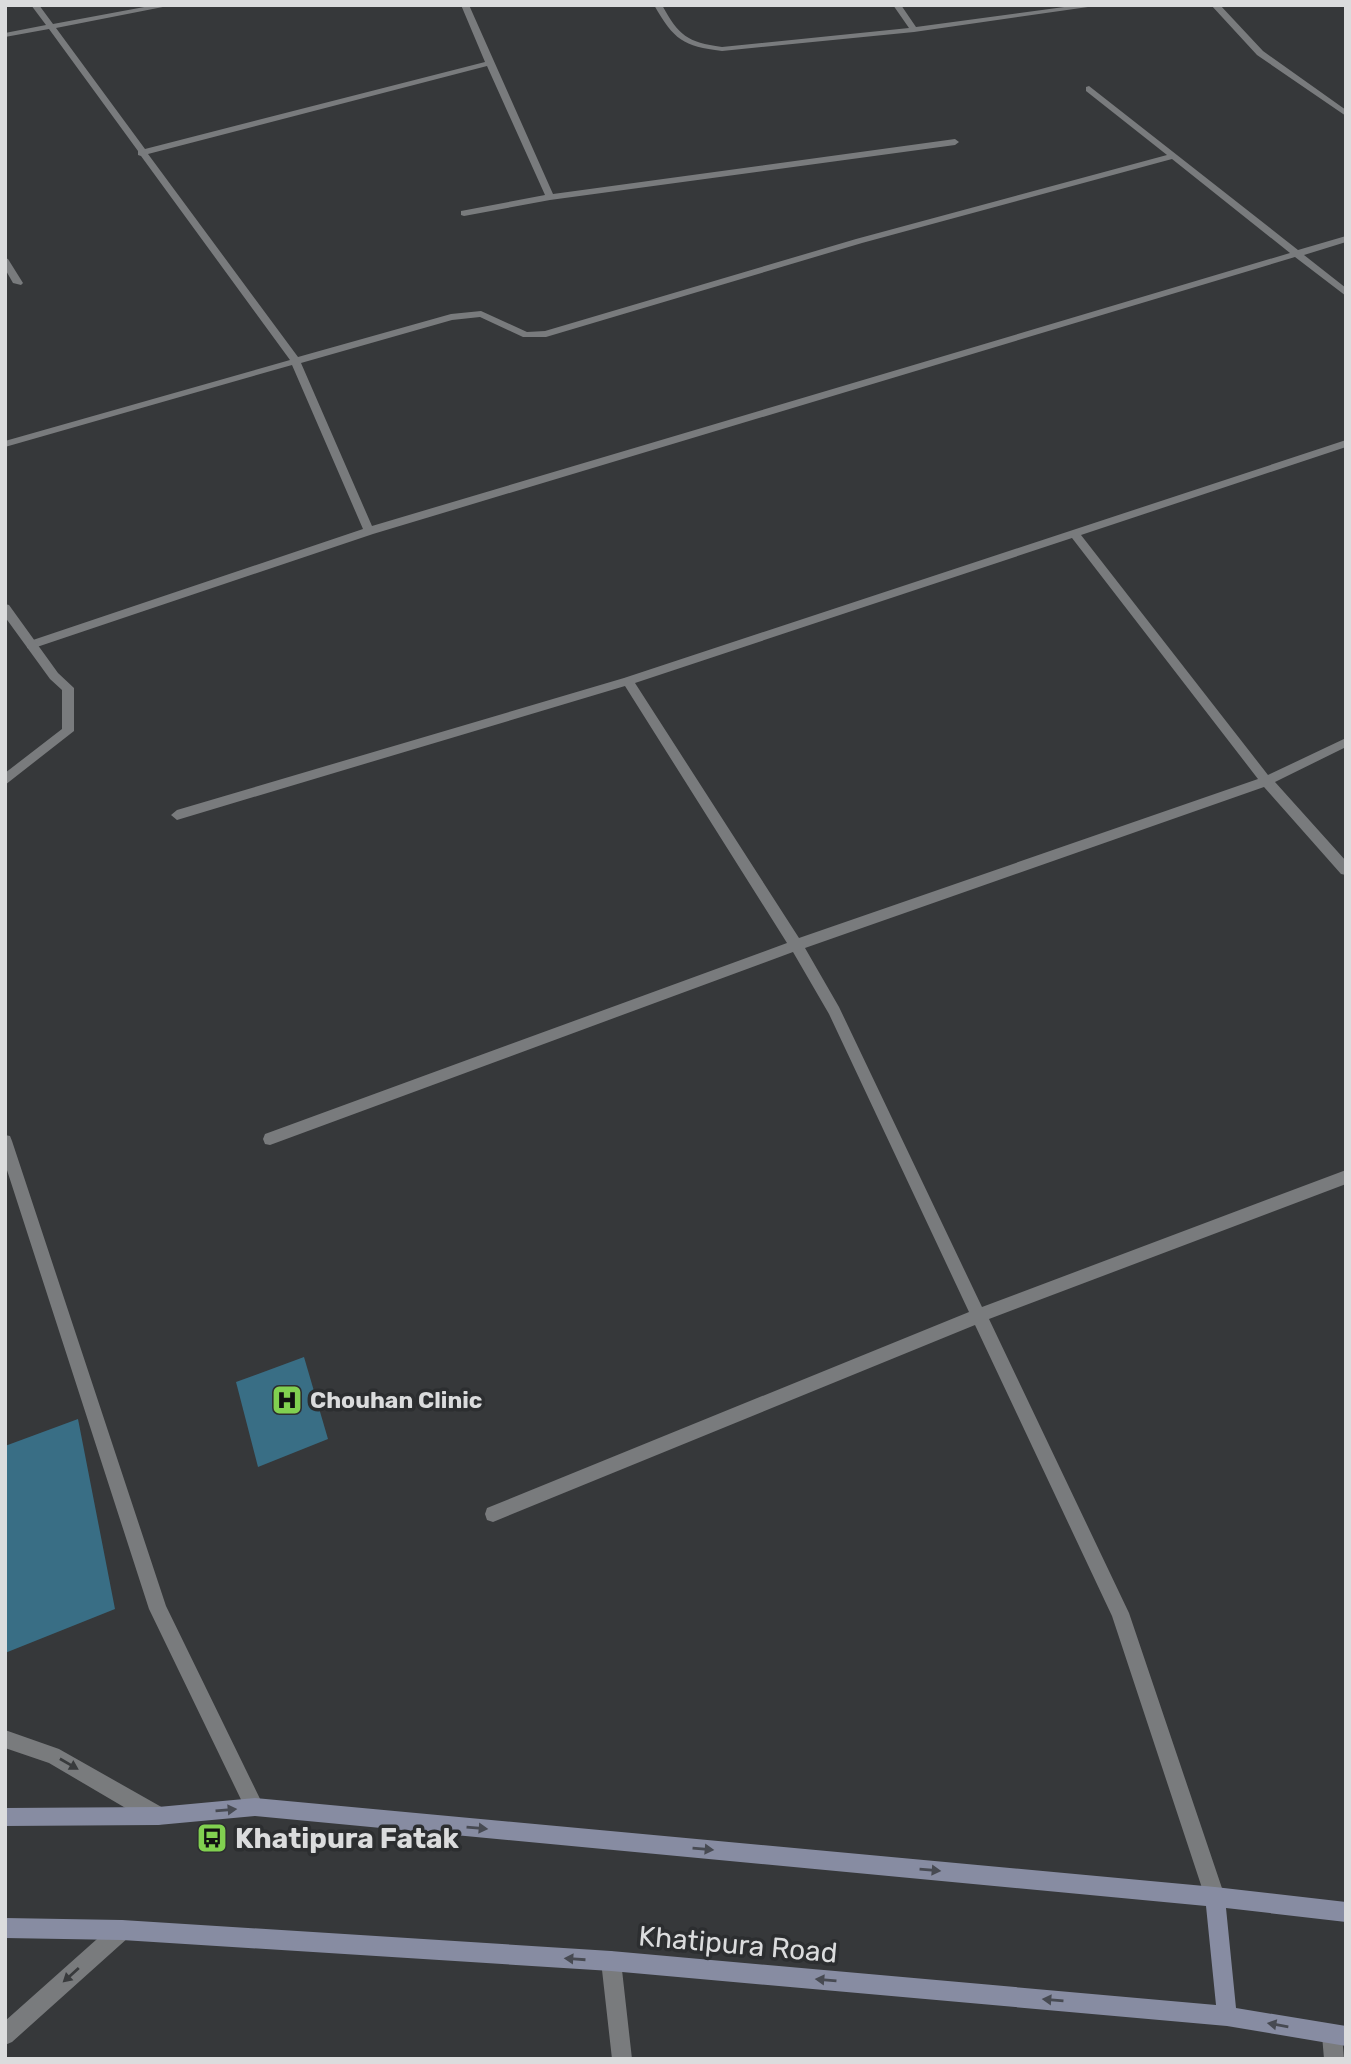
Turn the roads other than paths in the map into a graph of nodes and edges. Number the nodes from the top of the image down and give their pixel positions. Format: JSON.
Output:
{"nodes":[{"id":1,"x":35,"y":5,"type":"edge"},
{"id":2,"x":169,"y":5,"type":"edge"},
{"id":3,"x":465,"y":5,"type":"edge"},
{"id":4,"x":658,"y":5,"type":"edge"},
{"id":5,"x":897,"y":5,"type":"edge"},
{"id":6,"x":1098,"y":5,"type":"edge"},
{"id":7,"x":1215,"y":5,"type":"edge"},
{"id":8,"x":50,"y":25,"type":"junction"},
{"id":9,"x":914,"y":30,"type":"junction"},
{"id":10,"x":5,"y":35,"type":"edge"},
{"id":11,"x":490,"y":63,"type":"junction"},
{"id":12,"x":1089,"y":89,"type":"dead end"},
{"id":13,"x":1346,"y":114,"type":"edge"},
{"id":14,"x":955,"y":142,"type":"dead end"},
{"id":15,"x":141,"y":153,"type":"junction"},
{"id":16,"x":1174,"y":156,"type":"junction"},
{"id":17,"x":550,"y":197,"type":"junction"},
{"id":18,"x":464,"y":213,"type":"dead end"},
{"id":19,"x":1346,"y":239,"type":"edge"},
{"id":20,"x":1298,"y":253,"type":"junction"},
{"id":21,"x":5,"y":261,"type":"edge"},
{"id":22,"x":18,"y":283,"type":"dead end"},
{"id":23,"x":1346,"y":293,"type":"edge"},
{"id":24,"x":295,"y":360,"type":"junction"},
{"id":25,"x":1346,"y":443,"type":"edge"},
{"id":26,"x":5,"y":444,"type":"edge"},
{"id":27,"x":369,"y":531,"type":"junction"},
{"id":28,"x":1074,"y":533,"type":"junction"},
{"id":29,"x":5,"y":608,"type":"edge"},
{"id":30,"x":31,"y":645,"type":"junction"},
{"id":31,"x":628,"y":681,"type":"junction"},
{"id":32,"x":1346,"y":742,"type":"edge"},
{"id":33,"x":5,"y":780,"type":"edge"},
{"id":34,"x":1266,"y":781,"type":"junction"},
{"id":35,"x":177,"y":815,"type":"dead end"},
{"id":36,"x":1346,"y":870,"type":"edge"},
{"id":37,"x":796,"y":945,"type":"junction"},
{"id":38,"x":270,"y":1139,"type":"dead end"},
{"id":39,"x":5,"y":1141,"type":"edge"},
{"id":40,"x":1346,"y":1177,"type":"edge"},
{"id":41,"x":980,"y":1315,"type":"junction"},
{"id":42,"x":493,"y":1514,"type":"dead end"},
{"id":43,"x":5,"y":1739,"type":"edge"},
{"id":44,"x":255,"y":1807,"type":"junction"},
{"id":45,"x":158,"y":1816,"type":"junction"},
{"id":46,"x":5,"y":1817,"type":"edge"},
{"id":47,"x":1215,"y":1897,"type":"junction"},
{"id":48,"x":1346,"y":1912,"type":"edge"},
{"id":49,"x":6,"y":1928,"type":"edge"},
{"id":50,"x":122,"y":1930,"type":"junction"},
{"id":51,"x":611,"y":1961,"type":"junction"},
{"id":52,"x":1227,"y":2016,"type":"junction"},
{"id":53,"x":5,"y":2035,"type":"edge"},
{"id":54,"x":1339,"y":2036,"type":"edge"},
{"id":55,"x":622,"y":2059,"type":"edge"},
{"id":56,"x":1334,"y":2059,"type":"edge"}],
"edges":[{"from":1,"to":8,"type":"street"},
{"from":2,"to":8,"type":"street"},
{"from":3,"to":11,"type":"street"},
{"from":4,"to":9,"type":"street"},
{"from":5,"to":9,"type":"street"},
{"from":6,"to":9,"type":"street"},
{"from":7,"to":13,"type":"street"},
{"from":8,"to":10,"type":"street"},
{"from":8,"to":15,"type":"street"},
{"from":11,"to":15,"type":"street"},
{"from":11,"to":17,"type":"street"},
{"from":12,"to":16,"type":"street"},
{"from":14,"to":17,"type":"street"},
{"from":15,"to":24,"type":"street"},
{"from":16,"to":20,"type":"street"},
{"from":16,"to":24,"type":"street"},
{"from":17,"to":18,"type":"street"},
{"from":19,"to":20,"type":"street"},
{"from":20,"to":23,"type":"street"},
{"from":20,"to":27,"type":"street"},
{"from":21,"to":22,"type":"street"},
{"from":24,"to":26,"type":"street"},
{"from":24,"to":27,"type":"street"},
{"from":25,"to":28,"type":"street"},
{"from":27,"to":30,"type":"street"},
{"from":28,"to":31,"type":"street"},
{"from":28,"to":34,"type":"street"},
{"from":29,"to":30,"type":"street"},
{"from":30,"to":33,"type":"street"},
{"from":31,"to":35,"type":"street"},
{"from":31,"to":37,"type":"street"},
{"from":32,"to":34,"type":"street"},
{"from":34,"to":36,"type":"street"},
{"from":34,"to":37,"type":"street"},
{"from":37,"to":38,"type":"street"},
{"from":37,"to":41,"type":"street"},
{"from":39,"to":44,"type":"street"},
{"from":40,"to":41,"type":"street"},
{"from":41,"to":42,"type":"street"},
{"from":41,"to":47,"type":"street"},
{"from":43,"to":45,"type":"street","one_way":true},
{"from":45,"to":44,"type":"main road","one_way":true},
{"from":44,"to":47,"type":"main road","one_way":true},
{"from":45,"to":46,"type":"main road"},
{"from":47,"to":48,"type":"main road"},
{"from":47,"to":52,"type":"main road"},
{"from":49,"to":50,"type":"main road","name":"Khatipura Road"},
{"from":51,"to":50,"type":"main road","name":"Khatipura Road","one_way":true},
{"from":50,"to":53,"type":"street","one_way":true},
{"from":52,"to":51,"type":"main road","name":"Khatipura Road","one_way":true},
{"from":51,"to":55,"type":"street"},
{"from":54,"to":52,"type":"main road","name":"Khatipura Road","one_way":true},
{"from":54,"to":56,"type":"street"}]}
